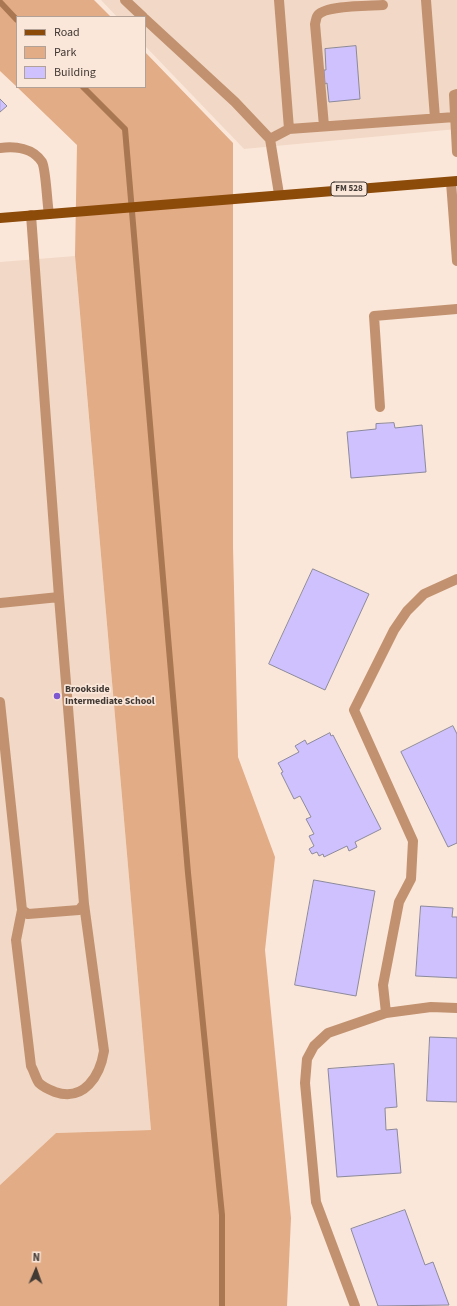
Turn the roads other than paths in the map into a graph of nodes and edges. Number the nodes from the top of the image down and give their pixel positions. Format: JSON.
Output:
{"nodes":[{"id":1,"x":125,"y":0,"type":"edge"},
{"id":2,"x":279,"y":0,"type":"edge"},
{"id":3,"x":426,"y":0,"type":"edge"},
{"id":4,"x":383,"y":4,"type":"dead end"},
{"id":5,"x":142,"y":16,"type":"edge"},
{"id":6,"x":146,"y":20,"type":"edge"},
{"id":7,"x":457,"y":94,"type":"edge"},
{"id":8,"x":455,"y":117,"type":"junction"},
{"id":9,"x":435,"y":118,"type":"junction"},
{"id":10,"x":324,"y":126,"type":"junction"},
{"id":11,"x":289,"y":129,"type":"junction"},
{"id":12,"x":270,"y":139,"type":"junction"},
{"id":13,"x":0,"y":148,"type":"edge"},
{"id":14,"x":457,"y":152,"type":"edge"},
{"id":15,"x":454,"y":181,"type":"edge"},
{"id":16,"x":279,"y":194,"type":"junction"},
{"id":17,"x":49,"y":214,"type":"junction"},
{"id":18,"x":31,"y":215,"type":"junction"},
{"id":19,"x":0,"y":218,"type":"edge"},
{"id":20,"x":457,"y":261,"type":"edge"},
{"id":21,"x":457,"y":309,"type":"edge"},
{"id":22,"x":380,"y":407,"type":"dead end"},
{"id":23,"x":457,"y":579,"type":"edge"},
{"id":24,"x":59,"y":597,"type":"junction"},
{"id":25,"x":0,"y":603,"type":"edge"},
{"id":26,"x":0,"y":702,"type":"edge"},
{"id":27,"x":84,"y":904,"type":"junction"},
{"id":28,"x":22,"y":910,"type":"junction"},
{"id":29,"x":457,"y":1008,"type":"edge"},
{"id":30,"x":386,"y":1013,"type":"junction"},
{"id":31,"x":355,"y":1306,"type":"edge"}],
"edges":[{"from":1,"to":5,"type":"street"},
{"from":2,"to":11,"type":"street"},
{"from":3,"to":9,"type":"street"},
{"from":4,"to":10,"type":"street"},
{"from":6,"to":12,"type":"street"},
{"from":7,"to":8,"type":"street"},
{"from":8,"to":9,"type":"street"},
{"from":8,"to":14,"type":"street"},
{"from":9,"to":10,"type":"street"},
{"from":10,"to":11,"type":"street"},
{"from":11,"to":12,"type":"street"},
{"from":12,"to":16,"type":"street"},
{"from":13,"to":17,"type":"street"},
{"from":15,"to":16,"type":"main road","number":"FM 528"},
{"from":15,"to":20,"type":"street"},
{"from":16,"to":17,"type":"main road","number":"FM 528"},
{"from":17,"to":18,"type":"main road","number":"FM 528"},
{"from":18,"to":19,"type":"main road","number":"FM 528"},
{"from":18,"to":24,"type":"street"},
{"from":21,"to":22,"type":"street"},
{"from":23,"to":30,"type":"street"},
{"from":24,"to":25,"type":"street"},
{"from":24,"to":27,"type":"street"},
{"from":26,"to":28,"type":"street"},
{"from":27,"to":28,"type":"street"},
{"from":27,"to":28,"type":"street"},
{"from":29,"to":30,"type":"street"},
{"from":30,"to":31,"type":"street"}]}
